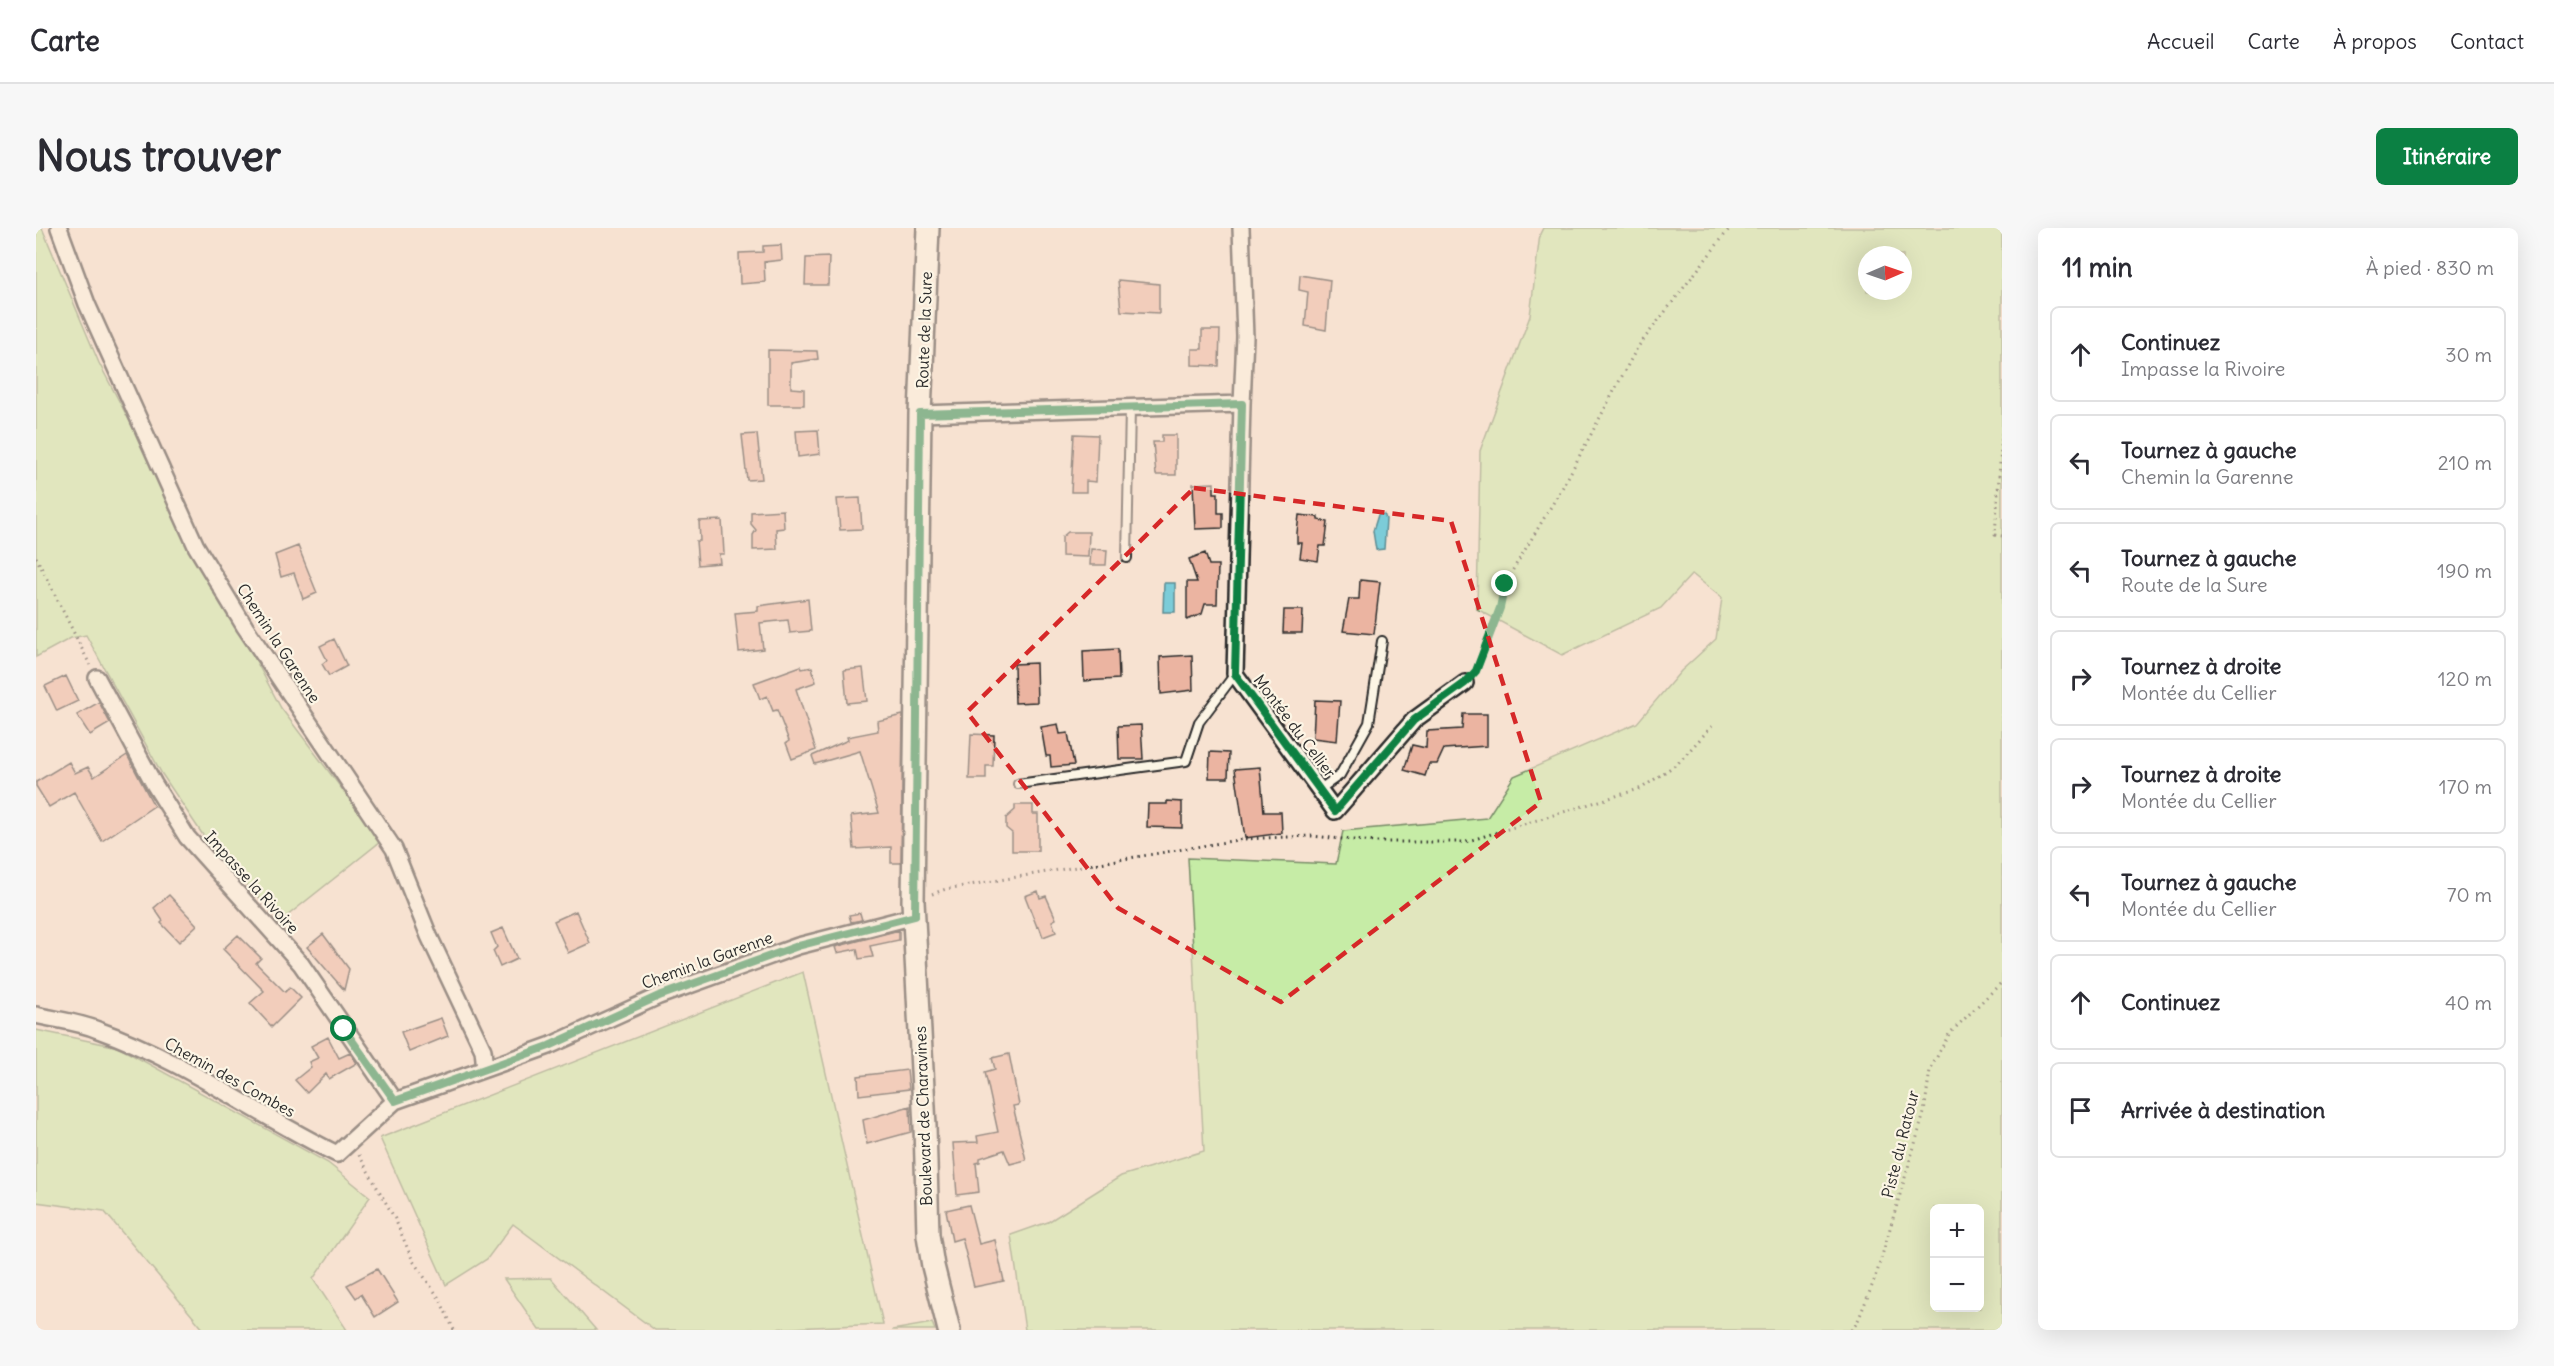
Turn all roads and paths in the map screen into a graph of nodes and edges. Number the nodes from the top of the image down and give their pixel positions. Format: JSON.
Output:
{"nodes":[{"id":1,"x":59,"y":228,"type":"edge"},
{"id":2,"x":928,"y":228,"type":"edge"},
{"id":3,"x":1241,"y":228,"type":"edge"},
{"id":4,"x":1730,"y":228,"type":"edge"},
{"id":5,"x":1242,"y":404,"type":"junction"},
{"id":6,"x":1130,"y":408,"type":"junction"},
{"id":7,"x":920,"y":414,"type":"junction"},
{"id":8,"x":2002,"y":433,"type":"edge"},
{"id":9,"x":2002,"y":536,"type":"edge"},
{"id":10,"x":36,"y":557,"type":"edge"},
{"id":11,"x":1127,"y":558,"type":"dead end"},
{"id":12,"x":1382,"y":641,"type":"dead end"},
{"id":13,"x":1235,"y":674,"type":"junction"},
{"id":14,"x":97,"y":678,"type":"joint"},
{"id":15,"x":1465,"y":683,"type":"joint"},
{"id":16,"x":1713,"y":725,"type":"dead end"},
{"id":17,"x":1018,"y":784,"type":"dead end"},
{"id":18,"x":1320,"y":789,"type":"junction"},
{"id":19,"x":914,"y":908,"type":"junction"},
{"id":20,"x":2002,"y":982,"type":"edge"},
{"id":21,"x":36,"y":1015,"type":"edge"},
{"id":22,"x":485,"y":1069,"type":"junction"},
{"id":23,"x":395,"y":1101,"type":"junction"},
{"id":24,"x":349,"y":1142,"type":"junction"},
{"id":25,"x":338,"y":1154,"type":"joint"},
{"id":26,"x":454,"y":1330,"type":"edge"},
{"id":27,"x":949,"y":1330,"type":"edge"},
{"id":28,"x":1851,"y":1330,"type":"edge"}],
"edges":[{"from":1,"to":22,"type":"street","name":"Chemin la Garenne"},
{"from":2,"to":7,"type":"main road","name":"Route de la Sure"},
{"from":3,"to":5,"type":"street","name":"Montée du Cellier"},
{"from":4,"to":15,"type":"path"},
{"from":5,"to":6,"type":"street"},
{"from":5,"to":13,"type":"street","name":"Montée du Cellier"},
{"from":6,"to":7,"type":"street"},
{"from":6,"to":11,"type":"lane"},
{"from":7,"to":19,"type":"main road","name":"Route de la Sure"},
{"from":8,"to":9,"type":"path"},
{"from":10,"to":14,"type":"path"},
{"from":12,"to":18,"type":"lane"},
{"from":13,"to":17,"type":"lane"},
{"from":13,"to":18,"type":"street","name":"Montée du Cellier"},
{"from":14,"to":23,"type":"street","name":"Impasse la Rivoire"},
{"from":15,"to":18,"type":"street","name":"Montée du Cellier"},
{"from":16,"to":19,"type":"path"},
{"from":19,"to":22,"type":"street","name":"Chemin la Garenne"},
{"from":19,"to":27,"type":"main road","name":"Boulevard de Charavines"},
{"from":20,"to":28,"type":"path","name":"Piste du Ratour"},
{"from":21,"to":25,"type":"street","name":"Chemin des Combes"},
{"from":22,"to":23,"type":"street","name":"Chemin la Garenne"},
{"from":23,"to":24,"type":"street","name":"Chemin la Garenne"},
{"from":24,"to":25,"type":"street","name":"Chemin la Garenne"},
{"from":24,"to":26,"type":"path"}]}
